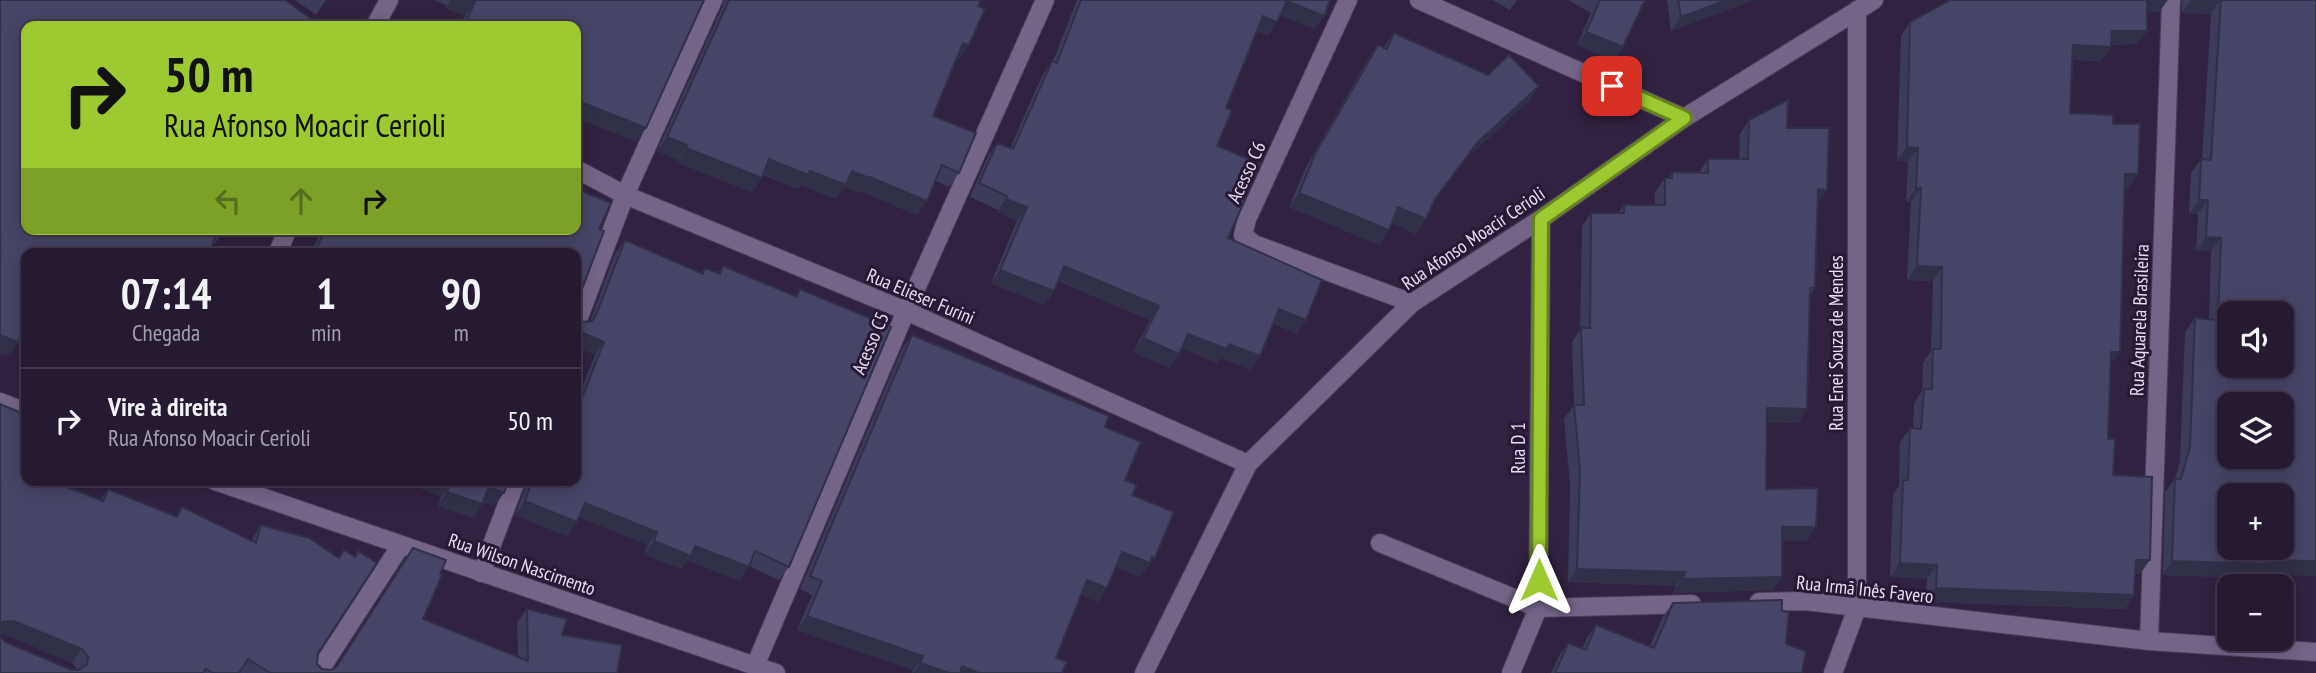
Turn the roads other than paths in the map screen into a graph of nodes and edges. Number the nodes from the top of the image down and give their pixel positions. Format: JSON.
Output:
{"nodes":[{"id":1,"x":389,"y":0,"type":"edge"},
{"id":2,"x":713,"y":0,"type":"edge"},
{"id":3,"x":1045,"y":0,"type":"edge"},
{"id":4,"x":1348,"y":0,"type":"edge"},
{"id":5,"x":1419,"y":0,"type":"edge"},
{"id":6,"x":1874,"y":0,"type":"edge"},
{"id":7,"x":2171,"y":0,"type":"edge"},
{"id":8,"x":1857,"y":9,"type":"junction"},
{"id":9,"x":378,"y":21,"type":"edge"},
{"id":10,"x":1684,"y":118,"type":"junction"},
{"id":11,"x":581,"y":172,"type":"edge"},
{"id":12,"x":625,"y":195,"type":"junction"},
{"id":13,"x":1541,"y":219,"type":"junction"},
{"id":14,"x":1412,"y":303,"type":"junction"},
{"id":15,"x":581,"y":311,"type":"edge"},
{"id":16,"x":906,"y":311,"type":"junction"},
{"id":17,"x":0,"y":402,"type":"edge"},
{"id":18,"x":21,"y":410,"type":"edge"},
{"id":19,"x":1248,"y":464,"type":"junction"},
{"id":20,"x":230,"y":486,"type":"edge"},
{"id":21,"x":514,"y":486,"type":"edge"},
{"id":22,"x":1380,"y":543,"type":"dead end"},
{"id":23,"x":401,"y":545,"type":"junction"},
{"id":24,"x":481,"y":573,"type":"junction"},
{"id":25,"x":1739,"y":603,"type":"edge"},
{"id":26,"x":1712,"y":604,"type":"edge"},
{"id":27,"x":1538,"y":608,"type":"junction"},
{"id":28,"x":1857,"y":608,"type":"junction"},
{"id":29,"x":2149,"y":641,"type":"junction"},
{"id":30,"x":2316,"y":652,"type":"edge"},
{"id":31,"x":755,"y":666,"type":"junction"},
{"id":32,"x":318,"y":673,"type":"edge"},
{"id":33,"x":776,"y":673,"type":"edge"},
{"id":34,"x":1144,"y":673,"type":"edge"},
{"id":35,"x":1511,"y":673,"type":"edge"},
{"id":36,"x":1833,"y":673,"type":"edge"}],
"edges":[{"from":1,"to":9,"type":"street"},
{"from":2,"to":12,"type":"street"},
{"from":3,"to":16,"type":"street","name":"Acesso C5"},
{"from":4,"to":14,"type":"street","name":"Acesso C6"},
{"from":5,"to":10,"type":"street"},
{"from":6,"to":8,"type":"street","name":"Rua Afonso Moacir Cerioli"},
{"from":7,"to":29,"type":"street","name":"Rua Aquarela Brasileira"},
{"from":8,"to":10,"type":"street","name":"Rua Afonso Moacir Cerioli"},
{"from":8,"to":28,"type":"street","name":"Rua Enei Souza de Mendes"},
{"from":10,"to":13,"type":"street","name":"Rua Afonso Moacir Cerioli"},
{"from":11,"to":12,"type":"street","name":"Rua Elieser Furini"},
{"from":12,"to":15,"type":"street"},
{"from":12,"to":16,"type":"street","name":"Rua Elieser Furini"},
{"from":13,"to":14,"type":"street","name":"Rua Afonso Moacir Cerioli"},
{"from":13,"to":27,"type":"street","name":"Rua D 1"},
{"from":14,"to":19,"type":"street","name":"Rua Afonso Moacir Cerioli"},
{"from":16,"to":19,"type":"street","name":"Rua Elieser Furini"},
{"from":16,"to":31,"type":"street","name":"Acesso C5"},
{"from":17,"to":18,"type":"street"},
{"from":19,"to":34,"type":"street","name":"Rua Afonso Moacir Cerioli"},
{"from":20,"to":23,"type":"street","name":"Rua Wilson Nascimento"},
{"from":21,"to":24,"type":"street"},
{"from":22,"to":27,"type":"street"},
{"from":23,"to":24,"type":"street","name":"Rua Wilson Nascimento"},
{"from":23,"to":32,"type":"street"},
{"from":24,"to":31,"type":"street","name":"Rua Wilson Nascimento"},
{"from":25,"to":28,"type":"street","name":"Rua Irmã Inês Favero"},
{"from":26,"to":27,"type":"street"},
{"from":27,"to":35,"type":"street","name":"Rua D 1"},
{"from":28,"to":29,"type":"street","name":"Rua Irmã Inês Favero"},
{"from":28,"to":36,"type":"street","name":"Rua Enei Souza de Mendes"},
{"from":29,"to":30,"type":"street","name":"Rua Irmã Inês Favero"},
{"from":31,"to":33,"type":"street","name":"Rua Wilson Nascimento"}]}
